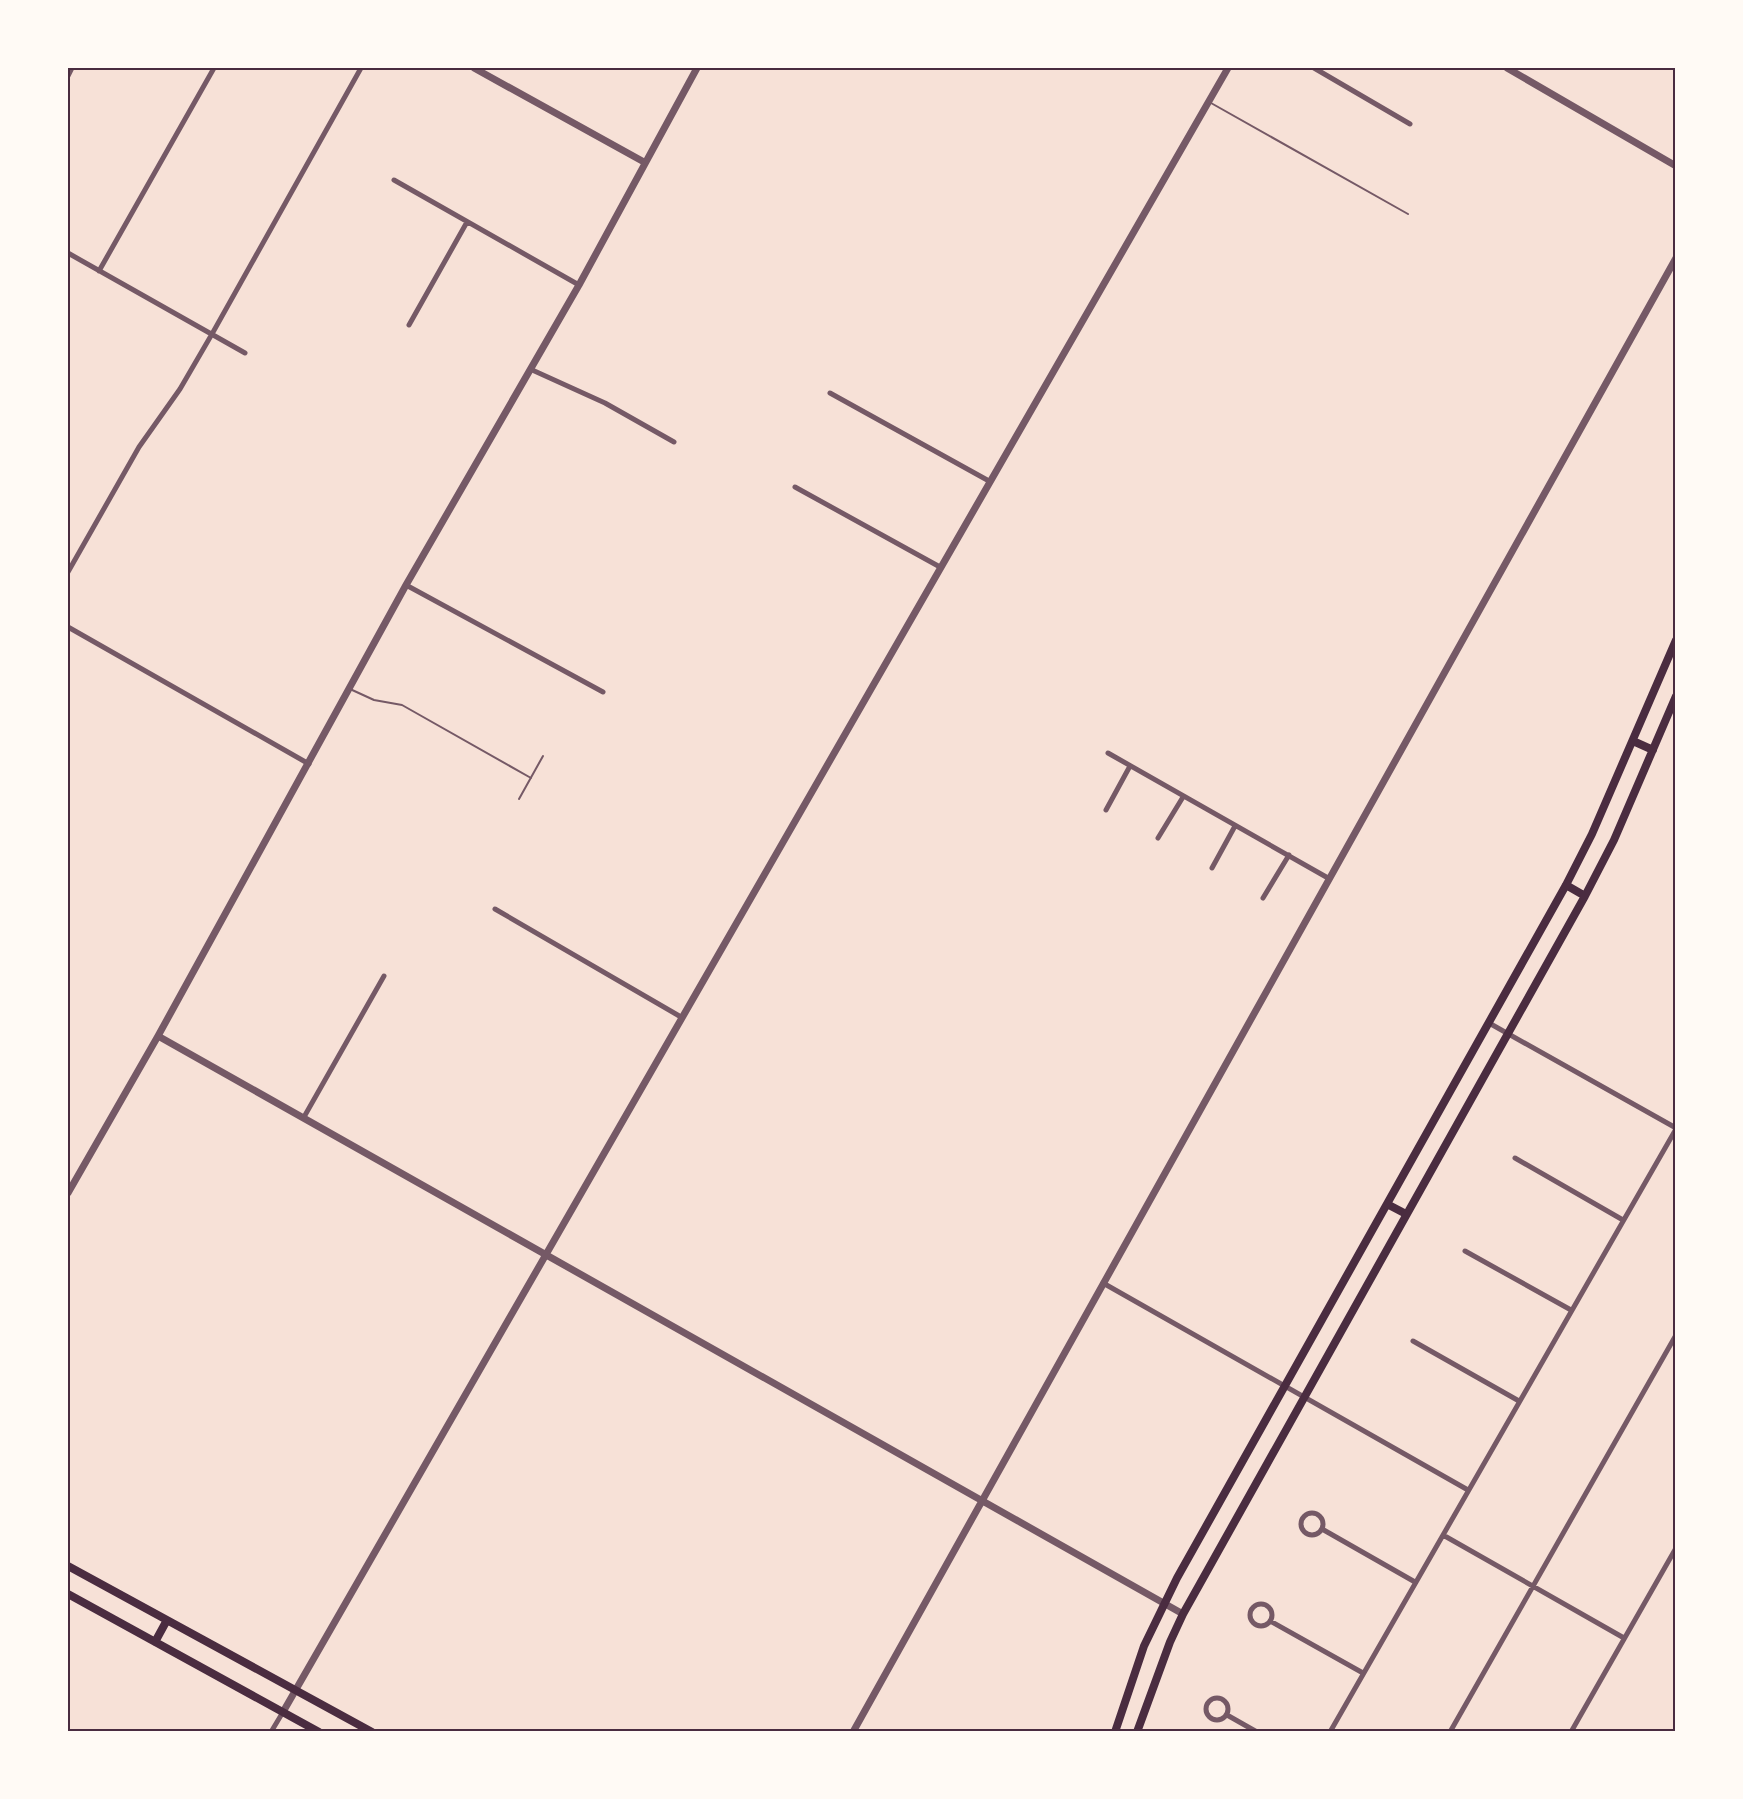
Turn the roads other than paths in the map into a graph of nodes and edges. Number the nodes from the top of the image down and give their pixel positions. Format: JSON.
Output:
{"nodes":[{"id":1,"x":72,"y":68,"type":"edge"},
{"id":2,"x":214,"y":68,"type":"edge"},
{"id":3,"x":361,"y":68,"type":"edge"},
{"id":4,"x":474,"y":68,"type":"edge"},
{"id":5,"x":697,"y":68,"type":"edge"},
{"id":6,"x":1228,"y":68,"type":"edge"},
{"id":7,"x":1314,"y":68,"type":"edge"},
{"id":8,"x":1507,"y":68,"type":"edge"},
{"id":9,"x":68,"y":76,"type":"edge"},
{"id":10,"x":1208,"y":102,"type":"junction"},
{"id":11,"x":1410,"y":124,"type":"dead end"},
{"id":12,"x":644,"y":162,"type":"junction"},
{"id":13,"x":1676,"y":166,"type":"edge"},
{"id":14,"x":394,"y":180,"type":"dead end"},
{"id":15,"x":1408,"y":214,"type":"dead end"},
{"id":16,"x":467,"y":222,"type":"junction"},
{"id":17,"x":68,"y":253,"type":"edge"},
{"id":18,"x":1676,"y":258,"type":"edge"},
{"id":19,"x":99,"y":271,"type":"junction"},
{"id":20,"x":579,"y":285,"type":"junction"},
{"id":21,"x":409,"y":325,"type":"dead end"},
{"id":22,"x":212,"y":334,"type":"junction"},
{"id":23,"x":245,"y":353,"type":"dead end"},
{"id":24,"x":530,"y":369,"type":"junction"},
{"id":25,"x":830,"y":393,"type":"dead end"},
{"id":26,"x":674,"y":442,"type":"dead end"},
{"id":27,"x":989,"y":481,"type":"junction"},
{"id":28,"x":795,"y":487,"type":"dead end"},
{"id":29,"x":940,"y":567,"type":"junction"},
{"id":30,"x":68,"y":572,"type":"edge"},
{"id":31,"x":406,"y":585,"type":"junction"},
{"id":32,"x":68,"y":627,"type":"edge"},
{"id":33,"x":1676,"y":640,"type":"edge"},
{"id":34,"x":350,"y":688,"type":"junction"},
{"id":35,"x":603,"y":692,"type":"dead end"},
{"id":36,"x":1676,"y":696,"type":"edge"},
{"id":37,"x":1633,"y":741,"type":"junction"},
{"id":38,"x":1653,"y":750,"type":"junction"},
{"id":39,"x":1108,"y":753,"type":"dead end"},
{"id":40,"x":543,"y":756,"type":"dead end"},
{"id":41,"x":309,"y":764,"type":"junction"},
{"id":42,"x":1130,"y":766,"type":"junction"},
{"id":43,"x":531,"y":778,"type":"junction"},
{"id":44,"x":1183,"y":797,"type":"junction"},
{"id":45,"x":519,"y":799,"type":"dead end"},
{"id":46,"x":1106,"y":810,"type":"dead end"},
{"id":47,"x":1235,"y":826,"type":"junction"},
{"id":48,"x":1158,"y":838,"type":"dead end"},
{"id":49,"x":1288,"y":855,"type":"junction"},
{"id":50,"x":1212,"y":868,"type":"dead end"},
{"id":51,"x":1328,"y":878,"type":"junction"},
{"id":52,"x":1566,"y":885,"type":"junction"},
{"id":53,"x":1585,"y":896,"type":"junction"},
{"id":54,"x":1263,"y":898,"type":"dead end"},
{"id":55,"x":495,"y":909,"type":"dead end"},
{"id":56,"x":384,"y":976,"type":"dead end"},
{"id":57,"x":681,"y":1017,"type":"junction"},
{"id":58,"x":1489,"y":1023,"type":"junction"},
{"id":59,"x":1507,"y":1033,"type":"junction"},
{"id":60,"x":158,"y":1036,"type":"junction"},
{"id":61,"x":304,"y":1117,"type":"junction"},
{"id":62,"x":1676,"y":1128,"type":"edge"},
{"id":63,"x":1515,"y":1158,"type":"dead end"},
{"id":64,"x":68,"y":1193,"type":"edge"},
{"id":65,"x":1387,"y":1204,"type":"junction"},
{"id":66,"x":1406,"y":1214,"type":"junction"},
{"id":67,"x":1623,"y":1220,"type":"junction"},
{"id":68,"x":1465,"y":1251,"type":"dead end"},
{"id":69,"x":544,"y":1253,"type":"junction"},
{"id":70,"x":1103,"y":1283,"type":"junction"},
{"id":71,"x":1571,"y":1310,"type":"junction"},
{"id":72,"x":1676,"y":1335,"type":"edge"},
{"id":73,"x":1413,"y":1341,"type":"dead end"},
{"id":74,"x":1284,"y":1387,"type":"junction"},
{"id":75,"x":1302,"y":1397,"type":"junction"},
{"id":76,"x":1519,"y":1401,"type":"junction"},
{"id":77,"x":1468,"y":1490,"type":"junction"},
{"id":78,"x":982,"y":1499,"type":"junction"},
{"id":79,"x":1322,"y":1529,"type":"junction"},
{"id":80,"x":1443,"y":1535,"type":"junction"},
{"id":81,"x":1676,"y":1548,"type":"edge"},
{"id":82,"x":68,"y":1566,"type":"edge"},
{"id":83,"x":1415,"y":1582,"type":"junction"},
{"id":84,"x":1533,"y":1586,"type":"junction"},
{"id":85,"x":68,"y":1594,"type":"edge"},
{"id":86,"x":1164,"y":1604,"type":"junction"},
{"id":87,"x":1183,"y":1614,"type":"junction"},
{"id":88,"x":167,"y":1620,"type":"junction"},
{"id":89,"x":1270,"y":1621,"type":"junction"},
{"id":90,"x":1624,"y":1638,"type":"junction"},
{"id":91,"x":155,"y":1642,"type":"junction"},
{"id":92,"x":1363,"y":1673,"type":"junction"},
{"id":93,"x":295,"y":1690,"type":"junction"},
{"id":94,"x":283,"y":1712,"type":"junction"},
{"id":95,"x":1227,"y":1715,"type":"junction"},
{"id":96,"x":272,"y":1731,"type":"edge"},
{"id":97,"x":320,"y":1731,"type":"edge"},
{"id":98,"x":372,"y":1731,"type":"edge"},
{"id":99,"x":853,"y":1731,"type":"edge"},
{"id":100,"x":1115,"y":1731,"type":"edge"},
{"id":101,"x":1137,"y":1731,"type":"edge"},
{"id":102,"x":1257,"y":1731,"type":"edge"},
{"id":103,"x":1330,"y":1731,"type":"edge"},
{"id":104,"x":1450,"y":1731,"type":"edge"},
{"id":105,"x":1571,"y":1731,"type":"edge"}],
"edges":[{"from":1,"to":9,"type":"street"},
{"from":2,"to":19,"type":"street"},
{"from":3,"to":22,"type":"street"},
{"from":4,"to":12,"type":"street"},
{"from":5,"to":12,"type":"street"},
{"from":6,"to":10,"type":"street"},
{"from":7,"to":11,"type":"street"},
{"from":8,"to":13,"type":"street"},
{"from":10,"to":15,"type":"lane"},
{"from":10,"to":27,"type":"street"},
{"from":12,"to":20,"type":"street"},
{"from":14,"to":16,"type":"street"},
{"from":16,"to":20,"type":"street"},
{"from":16,"to":21,"type":"street"},
{"from":17,"to":19,"type":"street"},
{"from":18,"to":51,"type":"street"},
{"from":19,"to":22,"type":"street"},
{"from":20,"to":24,"type":"street"},
{"from":22,"to":23,"type":"street"},
{"from":22,"to":30,"type":"street"},
{"from":24,"to":26,"type":"street"},
{"from":24,"to":31,"type":"street"},
{"from":25,"to":27,"type":"street"},
{"from":27,"to":29,"type":"street"},
{"from":28,"to":29,"type":"street"},
{"from":29,"to":57,"type":"street"},
{"from":31,"to":34,"type":"street"},
{"from":31,"to":35,"type":"street"},
{"from":32,"to":41,"type":"street"},
{"from":33,"to":37,"type":"main road"},
{"from":34,"to":41,"type":"street"},
{"from":34,"to":43,"type":"lane"},
{"from":36,"to":38,"type":"main road"},
{"from":37,"to":38,"type":"main road"},
{"from":37,"to":52,"type":"main road"},
{"from":38,"to":53,"type":"main road"},
{"from":39,"to":42,"type":"street"},
{"from":40,"to":43,"type":"lane"},
{"from":41,"to":60,"type":"street"},
{"from":42,"to":44,"type":"street"},
{"from":42,"to":46,"type":"street"},
{"from":43,"to":45,"type":"lane"},
{"from":44,"to":47,"type":"street"},
{"from":44,"to":48,"type":"street"},
{"from":47,"to":49,"type":"street"},
{"from":47,"to":50,"type":"street"},
{"from":49,"to":51,"type":"street"},
{"from":49,"to":54,"type":"street"},
{"from":51,"to":70,"type":"street"},
{"from":52,"to":53,"type":"main road"},
{"from":52,"to":58,"type":"main road"},
{"from":53,"to":59,"type":"main road"},
{"from":55,"to":57,"type":"street"},
{"from":56,"to":61,"type":"street"},
{"from":57,"to":69,"type":"street"},
{"from":58,"to":59,"type":"street"},
{"from":58,"to":65,"type":"main road"},
{"from":59,"to":62,"type":"street"},
{"from":59,"to":66,"type":"main road"},
{"from":60,"to":61,"type":"street"},
{"from":60,"to":64,"type":"street"},
{"from":61,"to":69,"type":"street"},
{"from":62,"to":67,"type":"street"},
{"from":63,"to":67,"type":"street"},
{"from":65,"to":66,"type":"main road"},
{"from":65,"to":74,"type":"main road"},
{"from":66,"to":75,"type":"main road"},
{"from":67,"to":71,"type":"street"},
{"from":68,"to":71,"type":"street"},
{"from":69,"to":78,"type":"street"},
{"from":69,"to":93,"type":"street"},
{"from":70,"to":74,"type":"street"},
{"from":70,"to":78,"type":"street"},
{"from":71,"to":76,"type":"street"},
{"from":72,"to":84,"type":"street"},
{"from":73,"to":76,"type":"street"},
{"from":74,"to":75,"type":"street"},
{"from":74,"to":86,"type":"main road"},
{"from":75,"to":77,"type":"street"},
{"from":75,"to":87,"type":"main road"},
{"from":76,"to":77,"type":"street"},
{"from":77,"to":80,"type":"street"},
{"from":78,"to":86,"type":"street"},
{"from":78,"to":99,"type":"street"},
{"from":79,"to":79,"type":"street"},
{"from":79,"to":83,"type":"street"},
{"from":80,"to":83,"type":"street"},
{"from":80,"to":84,"type":"street"},
{"from":81,"to":90,"type":"street"},
{"from":82,"to":88,"type":"main road"},
{"from":83,"to":92,"type":"street"},
{"from":84,"to":90,"type":"street"},
{"from":84,"to":104,"type":"street"},
{"from":85,"to":91,"type":"main road"},
{"from":86,"to":87,"type":"street"},
{"from":86,"to":100,"type":"main road"},
{"from":87,"to":101,"type":"main road"},
{"from":88,"to":91,"type":"main road"},
{"from":88,"to":93,"type":"main road"},
{"from":89,"to":89,"type":"street"},
{"from":89,"to":92,"type":"street"},
{"from":90,"to":105,"type":"street"},
{"from":91,"to":94,"type":"main road"},
{"from":92,"to":103,"type":"street"},
{"from":93,"to":94,"type":"street"},
{"from":93,"to":98,"type":"main road"},
{"from":94,"to":96,"type":"street"},
{"from":94,"to":97,"type":"main road"},
{"from":95,"to":95,"type":"street"},
{"from":95,"to":102,"type":"street"}]}
